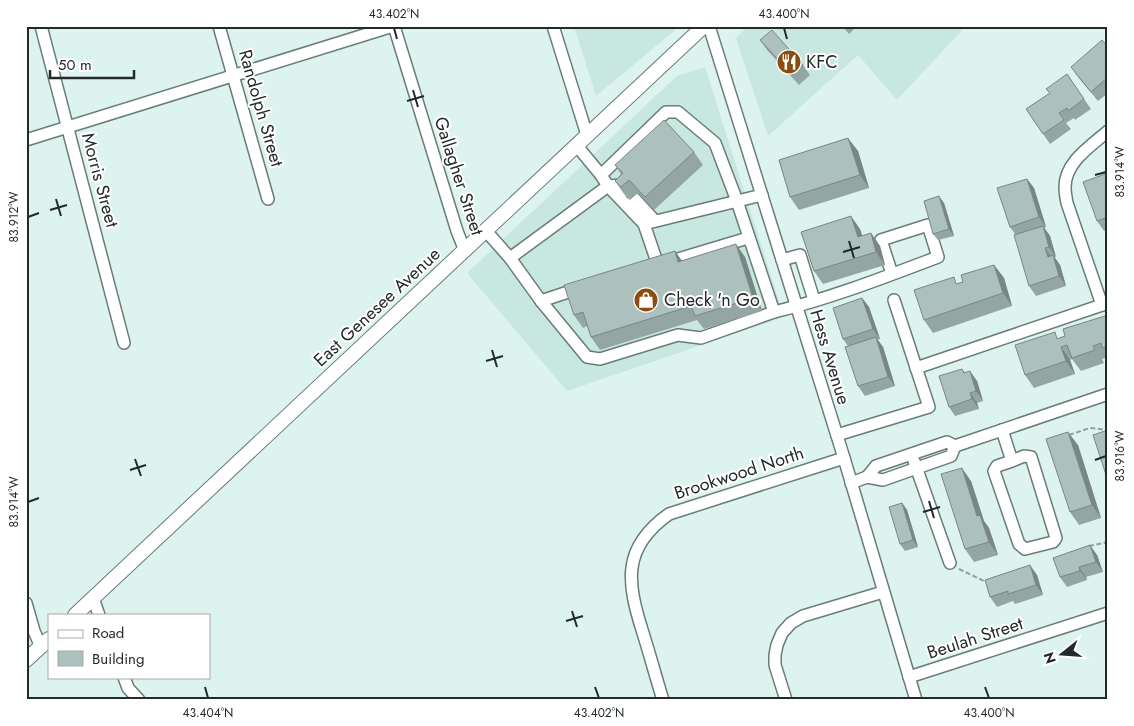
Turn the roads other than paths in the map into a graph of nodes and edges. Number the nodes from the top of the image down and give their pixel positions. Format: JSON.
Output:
{"nodes":[{"id":1,"x":41,"y":26,"type":"edge"},
{"id":2,"x":220,"y":26,"type":"edge"},
{"id":3,"x":394,"y":26,"type":"edge"},
{"id":4,"x":553,"y":26,"type":"edge"},
{"id":5,"x":704,"y":26,"type":"edge"},
{"id":6,"x":709,"y":26,"type":"edge"},
{"id":7,"x":233,"y":77,"type":"junction"},
{"id":8,"x":68,"y":127,"type":"junction"},
{"id":9,"x":1107,"y":132,"type":"edge"},
{"id":10,"x":587,"y":135,"type":"junction"},
{"id":11,"x":26,"y":140,"type":"edge"},
{"id":12,"x":577,"y":146,"type":"junction"},
{"id":13,"x":601,"y":174,"type":"junction"},
{"id":14,"x":608,"y":186,"type":"junction"},
{"id":15,"x":762,"y":195,"type":"junction"},
{"id":16,"x":268,"y":199,"type":"dead end"},
{"id":17,"x":737,"y":201,"type":"junction"},
{"id":18,"x":650,"y":223,"type":"junction"},
{"id":19,"x":486,"y":231,"type":"junction"},
{"id":20,"x":748,"y":238,"type":"junction"},
{"id":21,"x":465,"y":251,"type":"junction"},
{"id":22,"x":510,"y":258,"type":"junction"},
{"id":23,"x":782,"y":260,"type":"junction"},
{"id":24,"x":892,"y":274,"type":"junction"},
{"id":25,"x":589,"y":285,"type":"edge"},
{"id":26,"x":814,"y":300,"type":"junction"},
{"id":27,"x":894,"y":300,"type":"dead end"},
{"id":28,"x":541,"y":301,"type":"junction"},
{"id":29,"x":1105,"y":304,"type":"edge"},
{"id":30,"x":796,"y":306,"type":"junction"},
{"id":31,"x":774,"y":312,"type":"junction"},
{"id":32,"x":124,"y":342,"type":"dead end"},
{"id":33,"x":916,"y":368,"type":"junction"},
{"id":34,"x":1108,"y":394,"type":"edge"},
{"id":35,"x":1002,"y":430,"type":"junction"},
{"id":36,"x":836,"y":435,"type":"junction"},
{"id":37,"x":955,"y":446,"type":"junction"},
{"id":38,"x":911,"y":454,"type":"junction"},
{"id":39,"x":844,"y":458,"type":"junction"},
{"id":40,"x":1012,"y":461,"type":"junction"},
{"id":41,"x":917,"y":468,"type":"junction"},
{"id":42,"x":867,"y":477,"type":"junction"},
{"id":43,"x":851,"y":483,"type":"junction"},
{"id":44,"x":954,"y":566,"type":"road end"},
{"id":45,"x":883,"y":592,"type":"junction"},
{"id":46,"x":92,"y":598,"type":"junction"},
{"id":47,"x":26,"y":603,"type":"edge"},
{"id":48,"x":1108,"y":613,"type":"edge"},
{"id":49,"x":76,"y":614,"type":"edge"},
{"id":50,"x":99,"y":614,"type":"edge"},
{"id":51,"x":45,"y":643,"type":"edge"},
{"id":52,"x":26,"y":660,"type":"edge"},
{"id":53,"x":910,"y":677,"type":"junction"},
{"id":54,"x":124,"y":678,"type":"edge"},
{"id":55,"x":139,"y":700,"type":"edge"},
{"id":56,"x":663,"y":700,"type":"edge"},
{"id":57,"x":786,"y":700,"type":"edge"},
{"id":58,"x":916,"y":700,"type":"edge"}],
"edges":[{"from":1,"to":8,"type":"street","name":"Morris Street"},
{"from":2,"to":7,"type":"street","name":"Randolph Street"},
{"from":3,"to":7,"type":"street"},
{"from":3,"to":21,"type":"street","name":"Gallagher Street"},
{"from":4,"to":10,"type":"street"},
{"from":5,"to":10,"type":"main road","name":"East Genesee Avenue"},
{"from":6,"to":15,"type":"street","name":"Hess Avenue"},
{"from":7,"to":8,"type":"street"},
{"from":7,"to":16,"type":"street","name":"Randolph Street"},
{"from":8,"to":11,"type":"street"},
{"from":8,"to":32,"type":"street","name":"Morris Street"},
{"from":9,"to":29,"type":"street"},
{"from":10,"to":12,"type":"main road","name":"East Genesee Avenue"},
{"from":12,"to":13,"type":"street"},
{"from":12,"to":19,"type":"main road","name":"East Genesee Avenue"},
{"from":13,"to":14,"type":"street"},
{"from":13,"to":17,"type":"street"},
{"from":14,"to":18,"type":"street"},
{"from":14,"to":18,"type":"street"},
{"from":14,"to":22,"type":"street"},
{"from":15,"to":17,"type":"street"},
{"from":15,"to":23,"type":"street","name":"Hess Avenue"},
{"from":17,"to":18,"type":"street"},
{"from":17,"to":20,"type":"street"},
{"from":18,"to":20,"type":"street"},
{"from":19,"to":21,"type":"main road","name":"East Genesee Avenue"},
{"from":19,"to":22,"type":"street"},
{"from":20,"to":31,"type":"street"},
{"from":21,"to":46,"type":"main road","name":"East Genesee Avenue"},
{"from":22,"to":28,"type":"street"},
{"from":23,"to":26,"type":"street"},
{"from":23,"to":30,"type":"street","name":"Hess Avenue"},
{"from":24,"to":24,"type":"street"},
{"from":24,"to":26,"type":"street"},
{"from":25,"to":28,"type":"street"},
{"from":26,"to":30,"type":"street"},
{"from":27,"to":33,"type":"street"},
{"from":28,"to":31,"type":"street"},
{"from":29,"to":33,"type":"street"},
{"from":30,"to":31,"type":"street"},
{"from":30,"to":36,"type":"street","name":"Hess Avenue"},
{"from":33,"to":36,"type":"street"},
{"from":34,"to":35,"type":"street"},
{"from":35,"to":37,"type":"street"},
{"from":35,"to":40,"type":"street"},
{"from":36,"to":39,"type":"street","name":"Hess Avenue"},
{"from":37,"to":38,"type":"street"},
{"from":37,"to":41,"type":"street"},
{"from":38,"to":41,"type":"street"},
{"from":38,"to":42,"type":"street"},
{"from":39,"to":43,"type":"street","name":"Hess Avenue"},
{"from":39,"to":56,"type":"street","name":"Brookwood North"},
{"from":40,"to":40,"type":"street"},
{"from":41,"to":42,"type":"street"},
{"from":41,"to":44,"type":"street"},
{"from":42,"to":43,"type":"street"},
{"from":43,"to":45,"type":"street","name":"Hess Avenue"},
{"from":45,"to":53,"type":"street","name":"Hess Avenue"},
{"from":45,"to":57,"type":"street"},
{"from":46,"to":49,"type":"main road","name":"East Genesee Avenue"},
{"from":46,"to":50,"type":"street"},
{"from":47,"to":51,"type":"street"},
{"from":48,"to":53,"type":"street","name":"Beulah Street"},
{"from":51,"to":52,"type":"main road"},
{"from":53,"to":58,"type":"street","name":"Hess Avenue"},
{"from":54,"to":55,"type":"street"}]}
